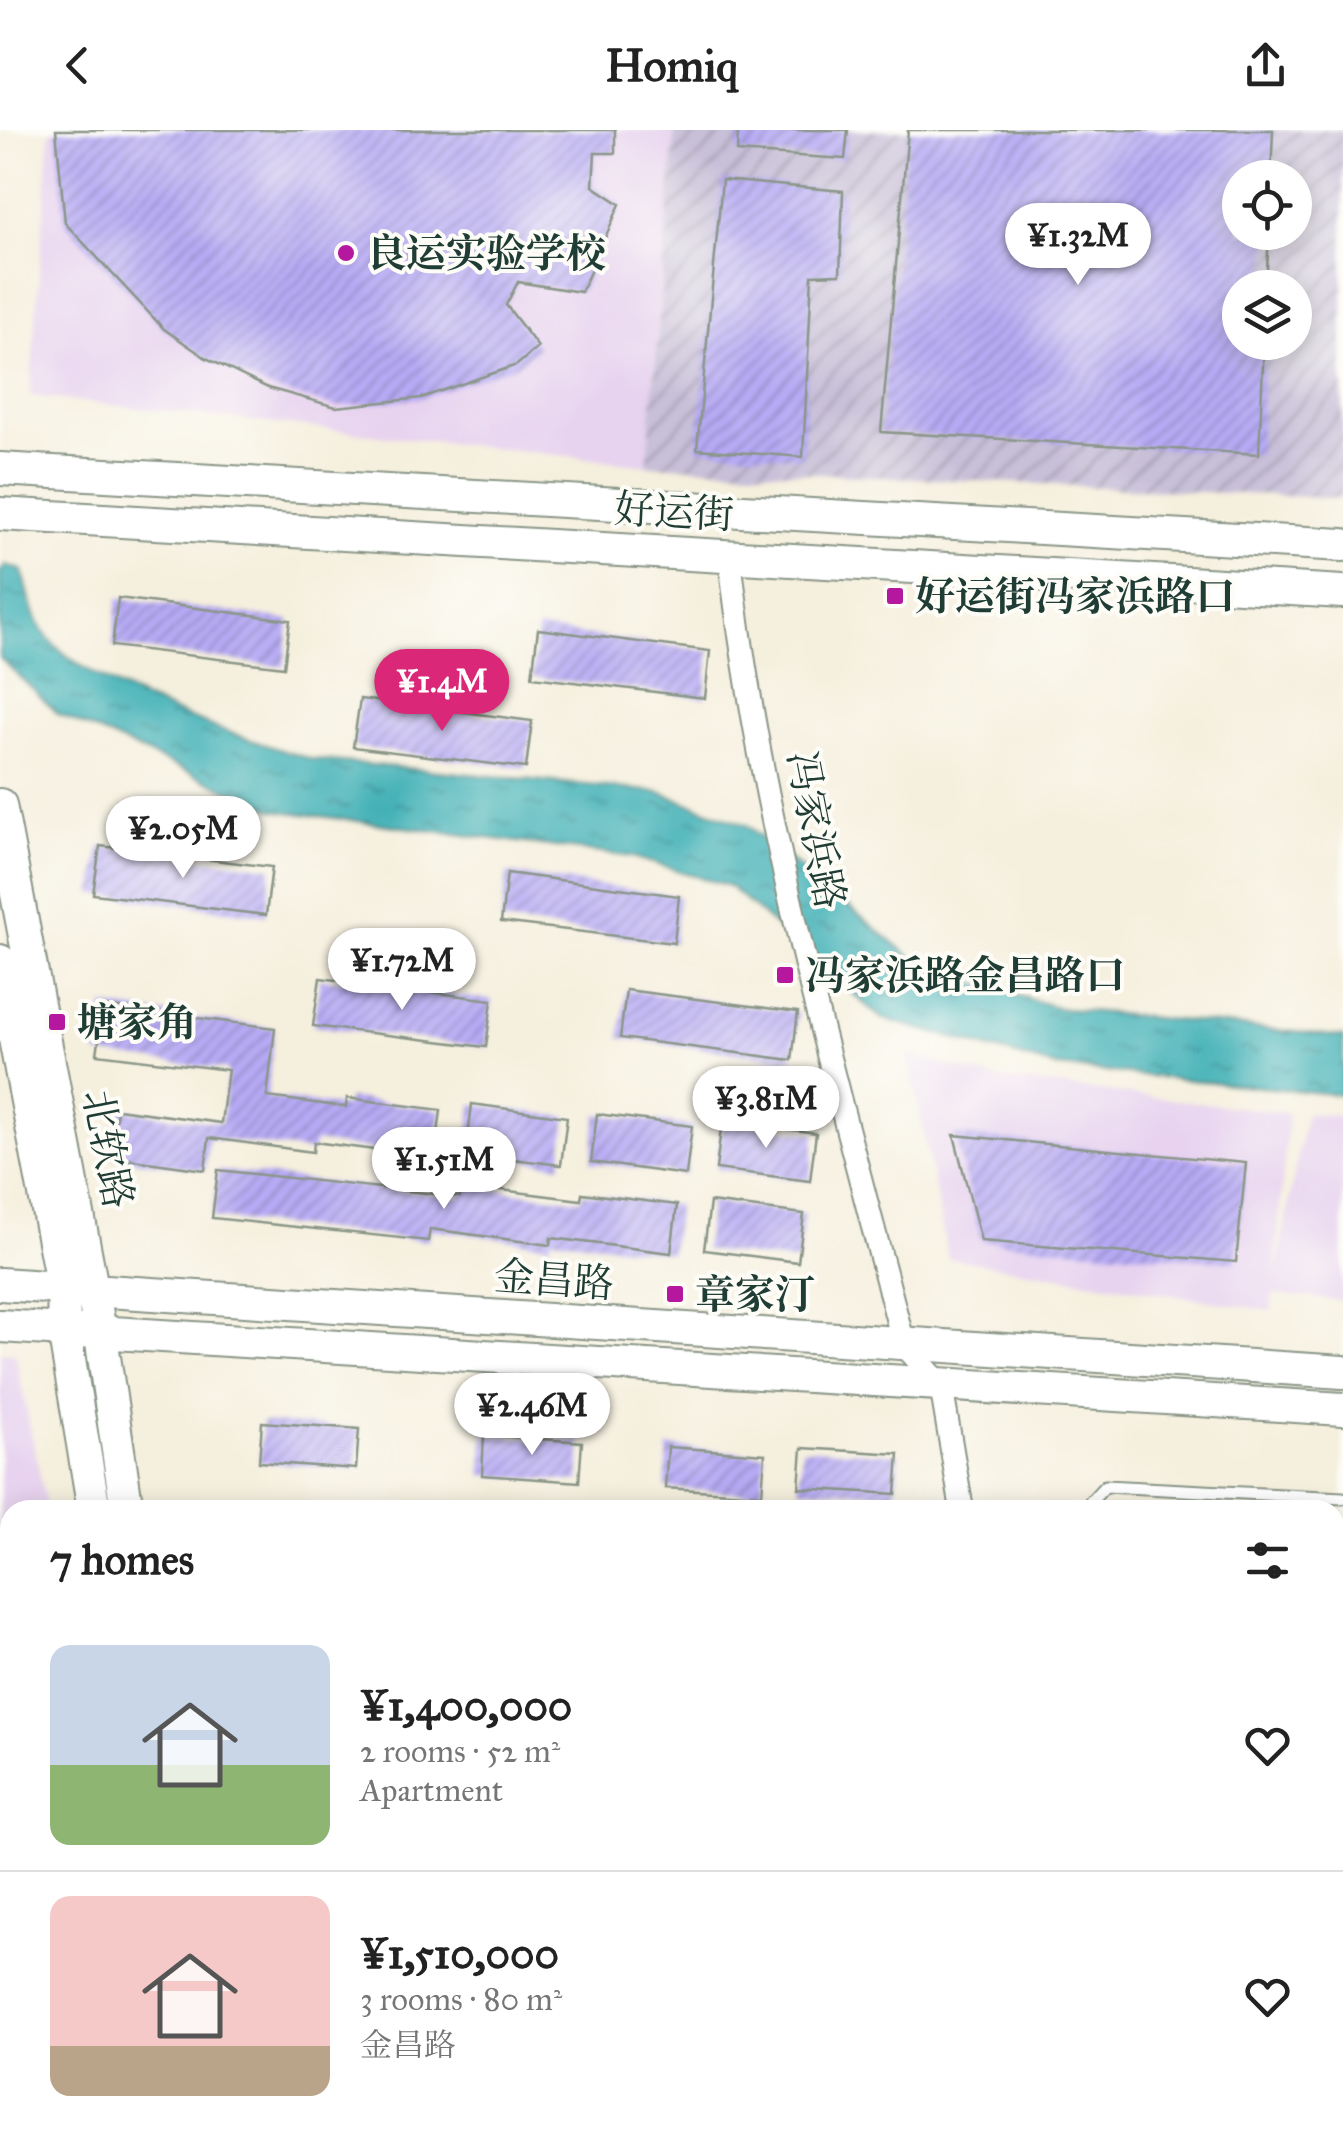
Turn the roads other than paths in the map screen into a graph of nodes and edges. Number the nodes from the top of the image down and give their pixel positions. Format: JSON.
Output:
{"nodes":[{"id":1,"x":0,"y":469,"type":"edge"},
{"id":2,"x":0,"y":514,"type":"edge"},
{"id":3,"x":1343,"y":545,"type":"edge"},
{"id":4,"x":730,"y":558,"type":"junction"},
{"id":5,"x":1343,"y":592,"type":"edge"},
{"id":6,"x":0,"y":805,"type":"edge"},
{"id":7,"x":0,"y":961,"type":"edge"},
{"id":8,"x":0,"y":1284,"type":"edge"},
{"id":9,"x":77,"y":1290,"type":"junction"},
{"id":10,"x":0,"y":1326,"type":"edge"},
{"id":11,"x":64,"y":1330,"type":"junction"},
{"id":12,"x":100,"y":1330,"type":"junction"},
{"id":13,"x":904,"y":1345,"type":"junction"},
{"id":14,"x":1343,"y":1372,"type":"edge"},
{"id":15,"x":941,"y":1385,"type":"junction"},
{"id":16,"x":1343,"y":1410,"type":"edge"},
{"id":17,"x":1343,"y":1498,"type":"edge"},
{"id":18,"x":92,"y":1500,"type":"edge"},
{"id":19,"x":126,"y":1500,"type":"edge"},
{"id":20,"x":960,"y":1500,"type":"edge"},
{"id":21,"x":1092,"y":1500,"type":"edge"}],
"edges":[{"from":1,"to":3,"type":"street","name":"好运街"},
{"from":2,"to":4,"type":"street","name":"好运街"},
{"from":4,"to":5,"type":"street","name":"好运街"},
{"from":4,"to":13,"type":"street","name":"冯家浜路"},
{"from":6,"to":9,"type":"street","name":"北软路"},
{"from":7,"to":9,"type":"street","name":"北软路"},
{"from":8,"to":9,"type":"street","name":"金昌路"},
{"from":9,"to":11,"type":"street","name":"北软路"},
{"from":9,"to":12,"type":"street","name":"北软路"},
{"from":9,"to":13,"type":"street","name":"金昌路"},
{"from":10,"to":11,"type":"street","name":"金昌路"},
{"from":11,"to":12,"type":"street","name":"金昌路"},
{"from":11,"to":18,"type":"street","name":"北软路"},
{"from":12,"to":15,"type":"street","name":"金昌路"},
{"from":12,"to":19,"type":"street","name":"北软路"},
{"from":13,"to":14,"type":"street","name":"金昌路"},
{"from":13,"to":15,"type":"street","name":"冯家浜路"},
{"from":15,"to":16,"type":"street","name":"金昌路"},
{"from":15,"to":20,"type":"street"},
{"from":17,"to":21,"type":"lane"}]}
